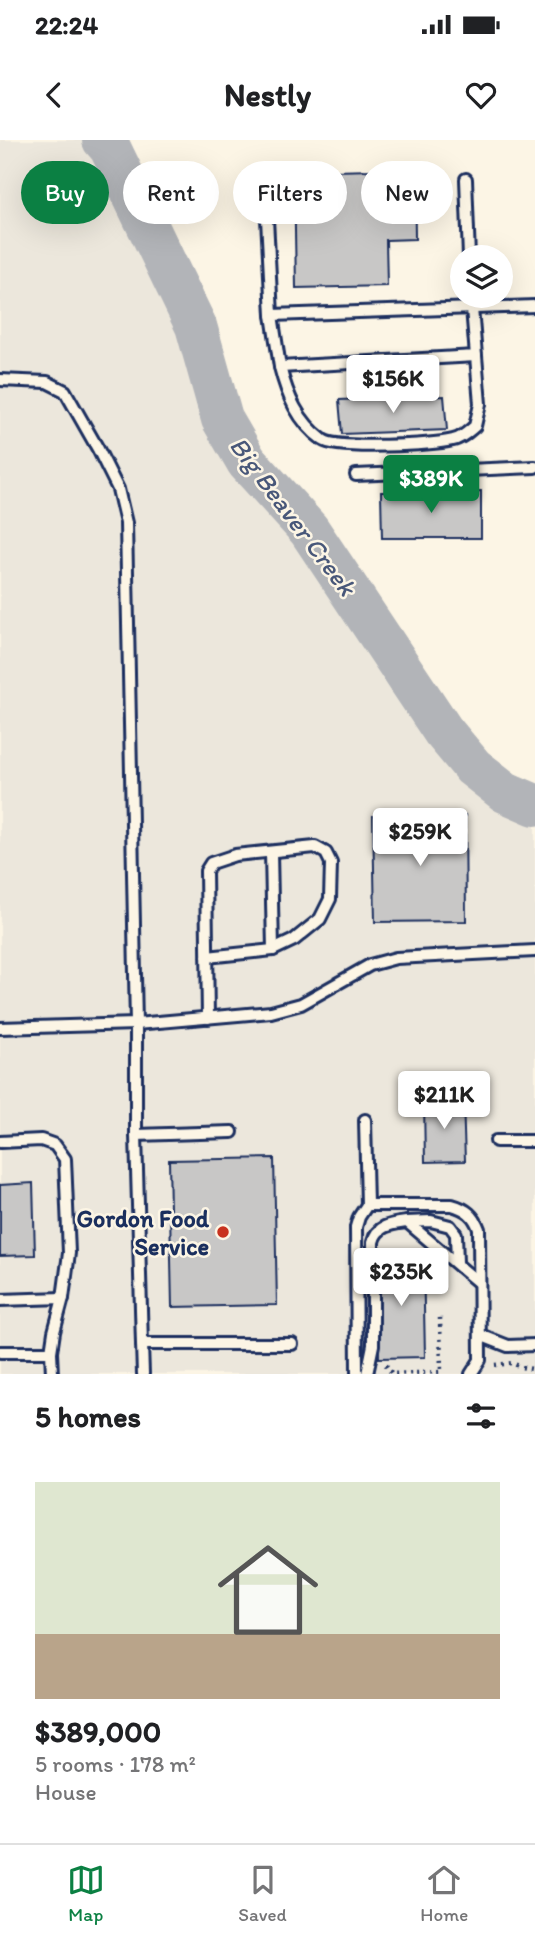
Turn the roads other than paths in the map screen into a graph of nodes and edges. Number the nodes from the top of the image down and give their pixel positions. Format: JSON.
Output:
{"nodes":[{"id":1,"x":466,"y":179,"type":"dead end"},
{"id":2,"x":267,"y":224,"type":"edge"},
{"id":3,"x":469,"y":245,"type":"edge"},
{"id":4,"x":450,"y":302,"type":"edge"},
{"id":5,"x":513,"y":304,"type":"edge"},
{"id":6,"x":535,"y":306,"type":"edge"},
{"id":7,"x":472,"y":308,"type":"edge"},
{"id":8,"x":272,"y":315,"type":"junction"},
{"id":9,"x":475,"y":356,"type":"junction"},
{"id":10,"x":280,"y":367,"type":"junction"},
{"id":11,"x":0,"y":380,"type":"edge"},
{"id":12,"x":535,"y":467,"type":"edge"},
{"id":13,"x":356,"y":475,"type":"dead end"},
{"id":14,"x":271,"y":852,"type":"junction"},
{"id":15,"x":273,"y":950,"type":"junction"},
{"id":16,"x":535,"y":951,"type":"edge"},
{"id":17,"x":207,"y":957,"type":"junction"},
{"id":18,"x":208,"y":1018,"type":"junction"},
{"id":19,"x":136,"y":1024,"type":"junction"},
{"id":20,"x":0,"y":1028,"type":"edge"},
{"id":21,"x":365,"y":1120,"type":"dead end"},
{"id":22,"x":232,"y":1132,"type":"dead end"},
{"id":23,"x":136,"y":1135,"type":"junction"},
{"id":24,"x":496,"y":1141,"type":"dead end"},
{"id":25,"x":535,"y":1141,"type":"edge"},
{"id":26,"x":0,"y":1142,"type":"edge"},
{"id":27,"x":367,"y":1205,"type":"junction"},
{"id":28,"x":407,"y":1222,"type":"junction"},
{"id":29,"x":457,"y":1263,"type":"junction"},
{"id":30,"x":479,"y":1283,"type":"junction"},
{"id":31,"x":63,"y":1298,"type":"junction"},
{"id":32,"x":0,"y":1300,"type":"edge"},
{"id":33,"x":480,"y":1335,"type":"junction"},
{"id":34,"x":292,"y":1343,"type":"dead end"},
{"id":35,"x":142,"y":1344,"type":"junction"},
{"id":36,"x":535,"y":1345,"type":"edge"},
{"id":37,"x":0,"y":1352,"type":"edge"},
{"id":38,"x":51,"y":1352,"type":"junction"},
{"id":39,"x":52,"y":1374,"type":"edge"},
{"id":40,"x":143,"y":1374,"type":"edge"},
{"id":41,"x":356,"y":1374,"type":"edge"},
{"id":42,"x":367,"y":1374,"type":"edge"},
{"id":43,"x":471,"y":1374,"type":"edge"}],
"edges":[{"from":1,"to":3,"type":"lane"},
{"from":2,"to":8,"type":"lane"},
{"from":4,"to":8,"type":"lane"},
{"from":5,"to":6,"type":"lane"},
{"from":7,"to":9,"type":"lane"},
{"from":8,"to":10,"type":"lane"},
{"from":9,"to":10,"type":"lane"},
{"from":9,"to":10,"type":"lane"},
{"from":11,"to":19,"type":"lane"},
{"from":12,"to":13,"type":"lane"},
{"from":14,"to":15,"type":"lane"},
{"from":14,"to":15,"type":"lane"},
{"from":14,"to":17,"type":"lane"},
{"from":15,"to":17,"type":"lane"},
{"from":16,"to":18,"type":"lane"},
{"from":17,"to":18,"type":"lane"},
{"from":18,"to":19,"type":"lane"},
{"from":19,"to":20,"type":"lane"},
{"from":19,"to":23,"type":"lane"},
{"from":21,"to":27,"type":"lane"},
{"from":22,"to":23,"type":"lane"},
{"from":23,"to":35,"type":"lane"},
{"from":24,"to":25,"type":"lane"},
{"from":26,"to":31,"type":"lane"},
{"from":27,"to":30,"type":"lane"},
{"from":27,"to":41,"type":"lane"},
{"from":28,"to":29,"type":"lane"},
{"from":28,"to":29,"type":"lane"},
{"from":28,"to":42,"type":"lane"},
{"from":29,"to":30,"type":"lane"},
{"from":30,"to":33,"type":"lane"},
{"from":31,"to":32,"type":"lane"},
{"from":31,"to":38,"type":"lane"},
{"from":33,"to":36,"type":"lane"},
{"from":33,"to":43,"type":"lane"},
{"from":34,"to":35,"type":"lane"},
{"from":35,"to":40,"type":"lane"},
{"from":37,"to":38,"type":"lane"},
{"from":38,"to":39,"type":"lane"}]}
